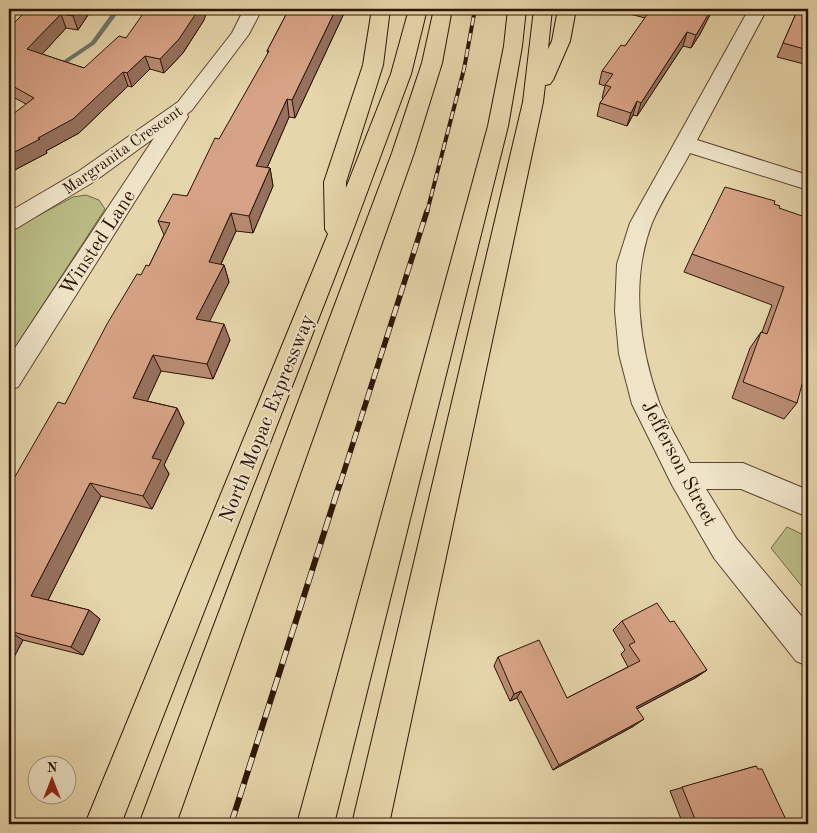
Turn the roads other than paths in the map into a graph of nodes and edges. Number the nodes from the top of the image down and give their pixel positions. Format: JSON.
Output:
{"nodes":[{"id":1,"x":253,"y":9,"type":"edge"},
{"id":2,"x":382,"y":9,"type":"edge"},
{"id":3,"x":418,"y":9,"type":"edge"},
{"id":4,"x":443,"y":9,"type":"edge"},
{"id":5,"x":517,"y":9,"type":"edge"},
{"id":6,"x":543,"y":9,"type":"edge"},
{"id":7,"x":567,"y":9,"type":"edge"},
{"id":8,"x":758,"y":9,"type":"edge"},
{"id":9,"x":533,"y":102,"type":"junction"},
{"id":10,"x":185,"y":106,"type":"junction"},
{"id":11,"x":685,"y":144,"type":"junction"},
{"id":12,"x":808,"y":183,"type":"edge"},
{"id":13,"x":9,"y":222,"type":"edge"},
{"id":14,"x":338,"y":238,"type":"junction"},
{"id":15,"x":9,"y":378,"type":"edge"},
{"id":16,"x":682,"y":476,"type":"junction"},
{"id":17,"x":808,"y":504,"type":"edge"},
{"id":18,"x":808,"y":649,"type":"edge"},
{"id":19,"x":103,"y":824,"type":"edge"},
{"id":20,"x":157,"y":824,"type":"edge"},
{"id":21,"x":315,"y":824,"type":"edge"},
{"id":22,"x":370,"y":824,"type":"edge"}],
"edges":[{"from":1,"to":10,"type":"street","name":"Margranita Crescent"},
{"from":2,"to":14,"type":"highway"},
{"from":3,"to":14,"type":"highway","name":"North Mopac Expressway"},
{"from":4,"to":20,"type":"highway"},
{"from":5,"to":21,"type":"highway"},
{"from":6,"to":9,"type":"highway"},
{"from":7,"to":9,"type":"highway"},
{"from":8,"to":11,"type":"street","name":"Jefferson Street"},
{"from":9,"to":22,"type":"highway"},
{"from":10,"to":13,"type":"street","name":"Margranita Crescent"},
{"from":10,"to":15,"type":"street","name":"Winsted Lane"},
{"from":11,"to":12,"type":"street"},
{"from":11,"to":16,"type":"street","name":"Jefferson Street"},
{"from":14,"to":19,"type":"highway","name":"North Mopac Expressway"},
{"from":16,"to":17,"type":"street"},
{"from":16,"to":18,"type":"street","name":"Jefferson Street"}]}
